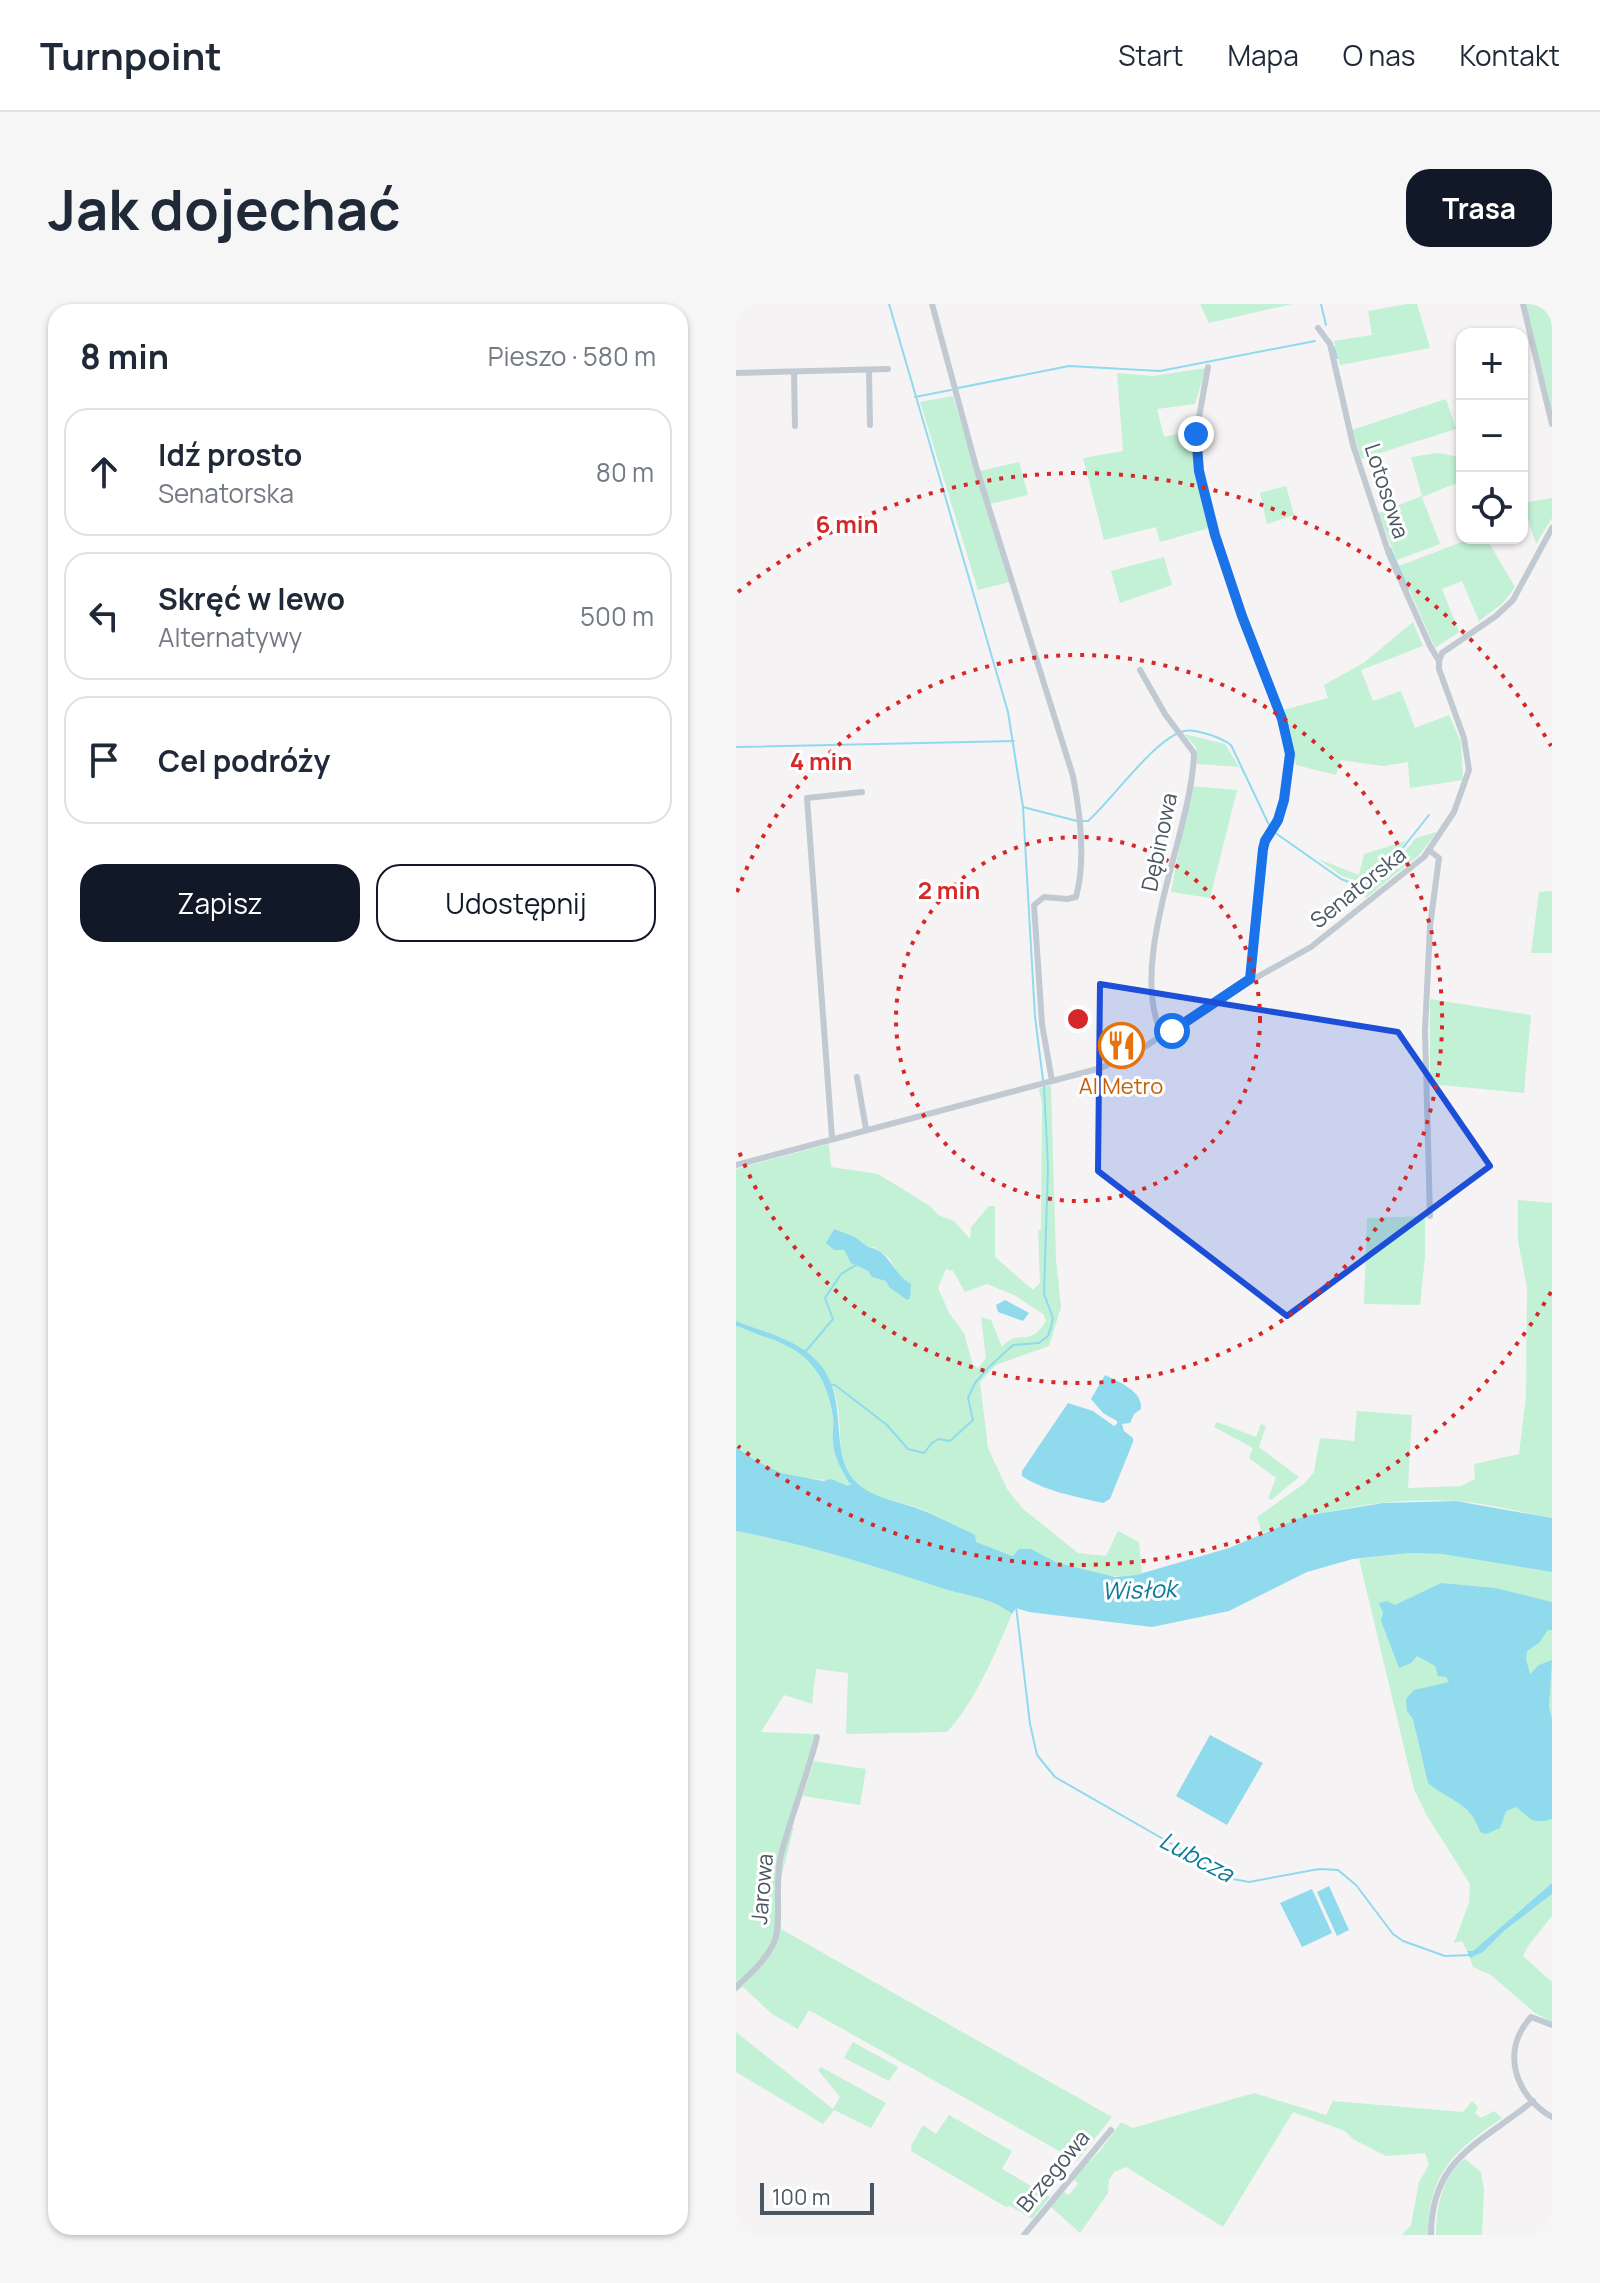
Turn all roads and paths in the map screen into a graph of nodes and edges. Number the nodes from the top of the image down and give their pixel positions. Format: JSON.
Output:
{"nodes":[{"id":1,"x":932,"y":304,"type":"edge"},
{"id":2,"x":1523,"y":304,"type":"edge"},
{"id":3,"x":1318,"y":328,"type":"dead end"},
{"id":4,"x":1208,"y":367,"type":"dead end"},
{"id":5,"x":888,"y":369,"type":"dead end"},
{"id":6,"x":869,"y":370,"type":"junction"},
{"id":7,"x":794,"y":372,"type":"junction"},
{"id":8,"x":736,"y":373,"type":"edge"},
{"id":9,"x":1552,"y":424,"type":"edge"},
{"id":10,"x":870,"y":425,"type":"dead end"},
{"id":11,"x":795,"y":426,"type":"dead end"},
{"id":12,"x":1552,"y":528,"type":"edge"},
{"id":13,"x":1439,"y":661,"type":"junction"},
{"id":14,"x":1140,"y":670,"type":"dead end"},
{"id":15,"x":862,"y":792,"type":"dead end"},
{"id":16,"x":1429,"y":850,"type":"junction"},
{"id":17,"x":1250,"y":979,"type":"junction"},
{"id":18,"x":1163,"y":1037,"type":"junction"},
{"id":19,"x":857,"y":1077,"type":"dead end"},
{"id":20,"x":1052,"y":1081,"type":"junction"},
{"id":21,"x":866,"y":1129,"type":"junction"},
{"id":22,"x":832,"y":1138,"type":"junction"},
{"id":23,"x":736,"y":1165,"type":"edge"},
{"id":24,"x":1430,"y":1216,"type":"dead end"},
{"id":25,"x":817,"y":1737,"type":"dead end"},
{"id":26,"x":736,"y":1987,"type":"edge"},
{"id":27,"x":1552,"y":2025,"type":"edge"},
{"id":28,"x":1533,"y":2101,"type":"junction"},
{"id":29,"x":1552,"y":2117,"type":"edge"},
{"id":30,"x":1111,"y":2130,"type":"dead end"},
{"id":31,"x":1024,"y":2235,"type":"edge"},
{"id":32,"x":1431,"y":2235,"type":"edge"}],
"edges":[{"from":1,"to":20,"type":"street"},
{"from":2,"to":9,"type":"street"},
{"from":3,"to":13,"type":"street","name":"Lotosowa"},
{"from":4,"to":17,"type":"street"},
{"from":5,"to":6,"type":"street"},
{"from":6,"to":7,"type":"street"},
{"from":6,"to":10,"type":"street"},
{"from":7,"to":8,"type":"street"},
{"from":7,"to":11,"type":"street"},
{"from":12,"to":13,"type":"street"},
{"from":13,"to":16,"type":"street","name":"Senatorska"},
{"from":14,"to":18,"type":"street","name":"Dębinowa"},
{"from":15,"to":22,"type":"street"},
{"from":16,"to":17,"type":"street","name":"Senatorska"},
{"from":16,"to":24,"type":"street"},
{"from":17,"to":18,"type":"street","name":"Senatorska"},
{"from":18,"to":20,"type":"street","name":"Senatorska"},
{"from":19,"to":21,"type":"street"},
{"from":20,"to":21,"type":"street","name":"Senatorska"},
{"from":21,"to":22,"type":"street","name":"Senatorska"},
{"from":22,"to":23,"type":"street","name":"Senatorska"},
{"from":25,"to":26,"type":"street","name":"Jarowa"},
{"from":27,"to":28,"type":"street"},
{"from":28,"to":29,"type":"street"},
{"from":28,"to":32,"type":"street"},
{"from":30,"to":31,"type":"street","name":"Brzegowa"}]}
